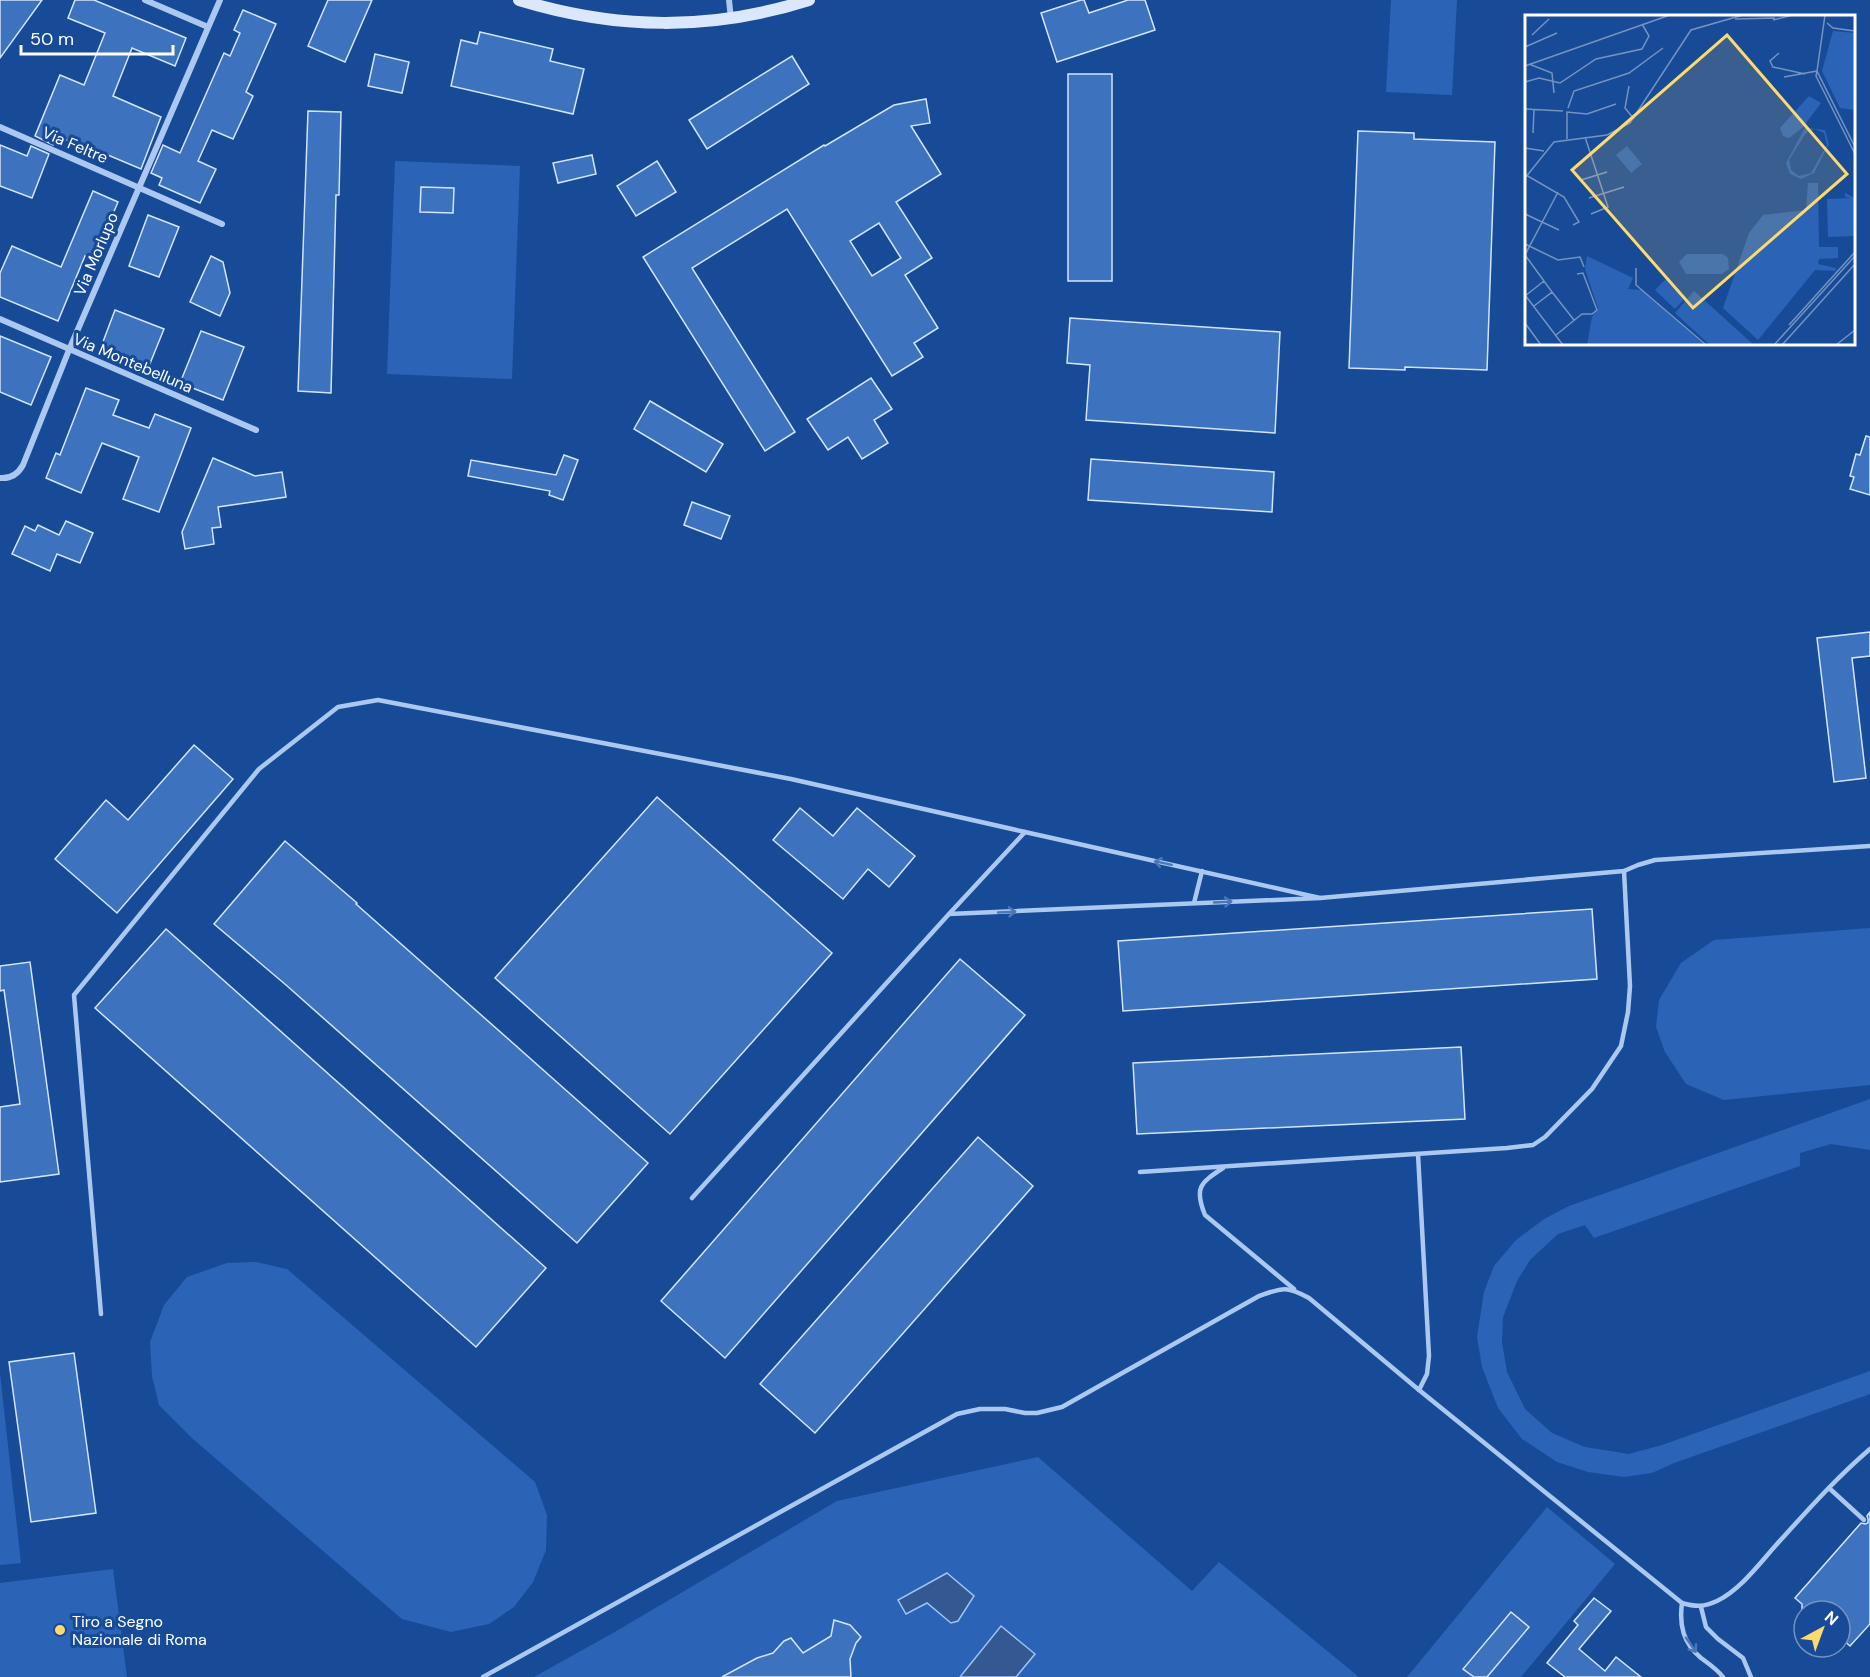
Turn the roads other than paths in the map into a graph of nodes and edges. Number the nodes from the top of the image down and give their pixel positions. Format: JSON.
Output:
{"nodes":[{"id":1,"x":145,"y":0,"type":"edge"},
{"id":2,"x":220,"y":0,"type":"edge"},
{"id":3,"x":519,"y":0,"type":"edge"},
{"id":4,"x":729,"y":0,"type":"edge"},
{"id":5,"x":809,"y":0,"type":"edge"},
{"id":6,"x":731,"y":19,"type":"junction"},
{"id":7,"x":208,"y":27,"type":"junction"},
{"id":8,"x":0,"y":127,"type":"edge"},
{"id":9,"x":139,"y":187,"type":"junction"},
{"id":10,"x":222,"y":224,"type":"dead end"},
{"id":11,"x":0,"y":319,"type":"edge"},
{"id":12,"x":69,"y":350,"type":"junction"},
{"id":13,"x":256,"y":430,"type":"dead end"},
{"id":14,"x":0,"y":478,"type":"edge"},
{"id":15,"x":1025,"y":832,"type":"junction"},
{"id":16,"x":1870,"y":846,"type":"edge"},
{"id":17,"x":1624,"y":871,"type":"junction"},
{"id":18,"x":1202,"y":872,"type":"junction"},
{"id":19,"x":1320,"y":898,"type":"junction"},
{"id":20,"x":1194,"y":903,"type":"junction"},
{"id":21,"x":949,"y":915,"type":"junction"},
{"id":22,"x":1418,"y":1154,"type":"junction"},
{"id":23,"x":1225,"y":1166,"type":"junction"},
{"id":24,"x":1140,"y":1172,"type":"dead end"},
{"id":25,"x":692,"y":1198,"type":"dead end"},
{"id":26,"x":1294,"y":1289,"type":"junction"},
{"id":27,"x":101,"y":1314,"type":"dead end"},
{"id":28,"x":1419,"y":1390,"type":"junction"},
{"id":29,"x":1870,"y":1449,"type":"edge"},
{"id":30,"x":1828,"y":1488,"type":"junction"},
{"id":31,"x":1863,"y":1520,"type":"dead end"},
{"id":32,"x":1682,"y":1603,"type":"junction"},
{"id":33,"x":1701,"y":1607,"type":"junction"},
{"id":34,"x":483,"y":1677,"type":"edge"},
{"id":35,"x":1723,"y":1677,"type":"edge"},
{"id":36,"x":1751,"y":1677,"type":"edge"}],
"edges":[{"from":1,"to":7,"type":"street"},
{"from":2,"to":7,"type":"street","name":"Via Morlupo"},
{"from":3,"to":6,"type":"street"},
{"from":4,"to":6,"type":"street"},
{"from":5,"to":6,"type":"street"},
{"from":7,"to":9,"type":"street","name":"Via Morlupo"},
{"from":8,"to":9,"type":"street","name":"Via Feltre"},
{"from":9,"to":10,"type":"street","name":"Via Feltre"},
{"from":9,"to":12,"type":"street","name":"Via Morlupo"},
{"from":11,"to":12,"type":"street","name":"Via Montebelluna"},
{"from":12,"to":13,"type":"street","name":"Via Montebelluna"},
{"from":12,"to":14,"type":"street","name":"Via Morlupo"},
{"from":18,"to":15,"type":"lane","one_way":true},
{"from":15,"to":21,"type":"lane"},
{"from":15,"to":27,"type":"lane"},
{"from":16,"to":17,"type":"lane"},
{"from":17,"to":19,"type":"lane"},
{"from":17,"to":22,"type":"lane"},
{"from":18,"to":19,"type":"lane"},
{"from":18,"to":20,"type":"lane"},
{"from":20,"to":19,"type":"lane","one_way":true},
{"from":21,"to":20,"type":"lane","one_way":true},
{"from":21,"to":25,"type":"lane"},
{"from":22,"to":23,"type":"lane"},
{"from":22,"to":28,"type":"lane"},
{"from":23,"to":24,"type":"lane"},
{"from":23,"to":26,"type":"lane"},
{"from":26,"to":28,"type":"lane"},
{"from":26,"to":34,"type":"lane"},
{"from":28,"to":32,"type":"lane"},
{"from":29,"to":30,"type":"lane"},
{"from":30,"to":31,"type":"lane"},
{"from":30,"to":33,"type":"lane"},
{"from":32,"to":33,"type":"lane"},
{"from":32,"to":35,"type":"lane","one_way":true},
{"from":33,"to":36,"type":"lane"}]}
